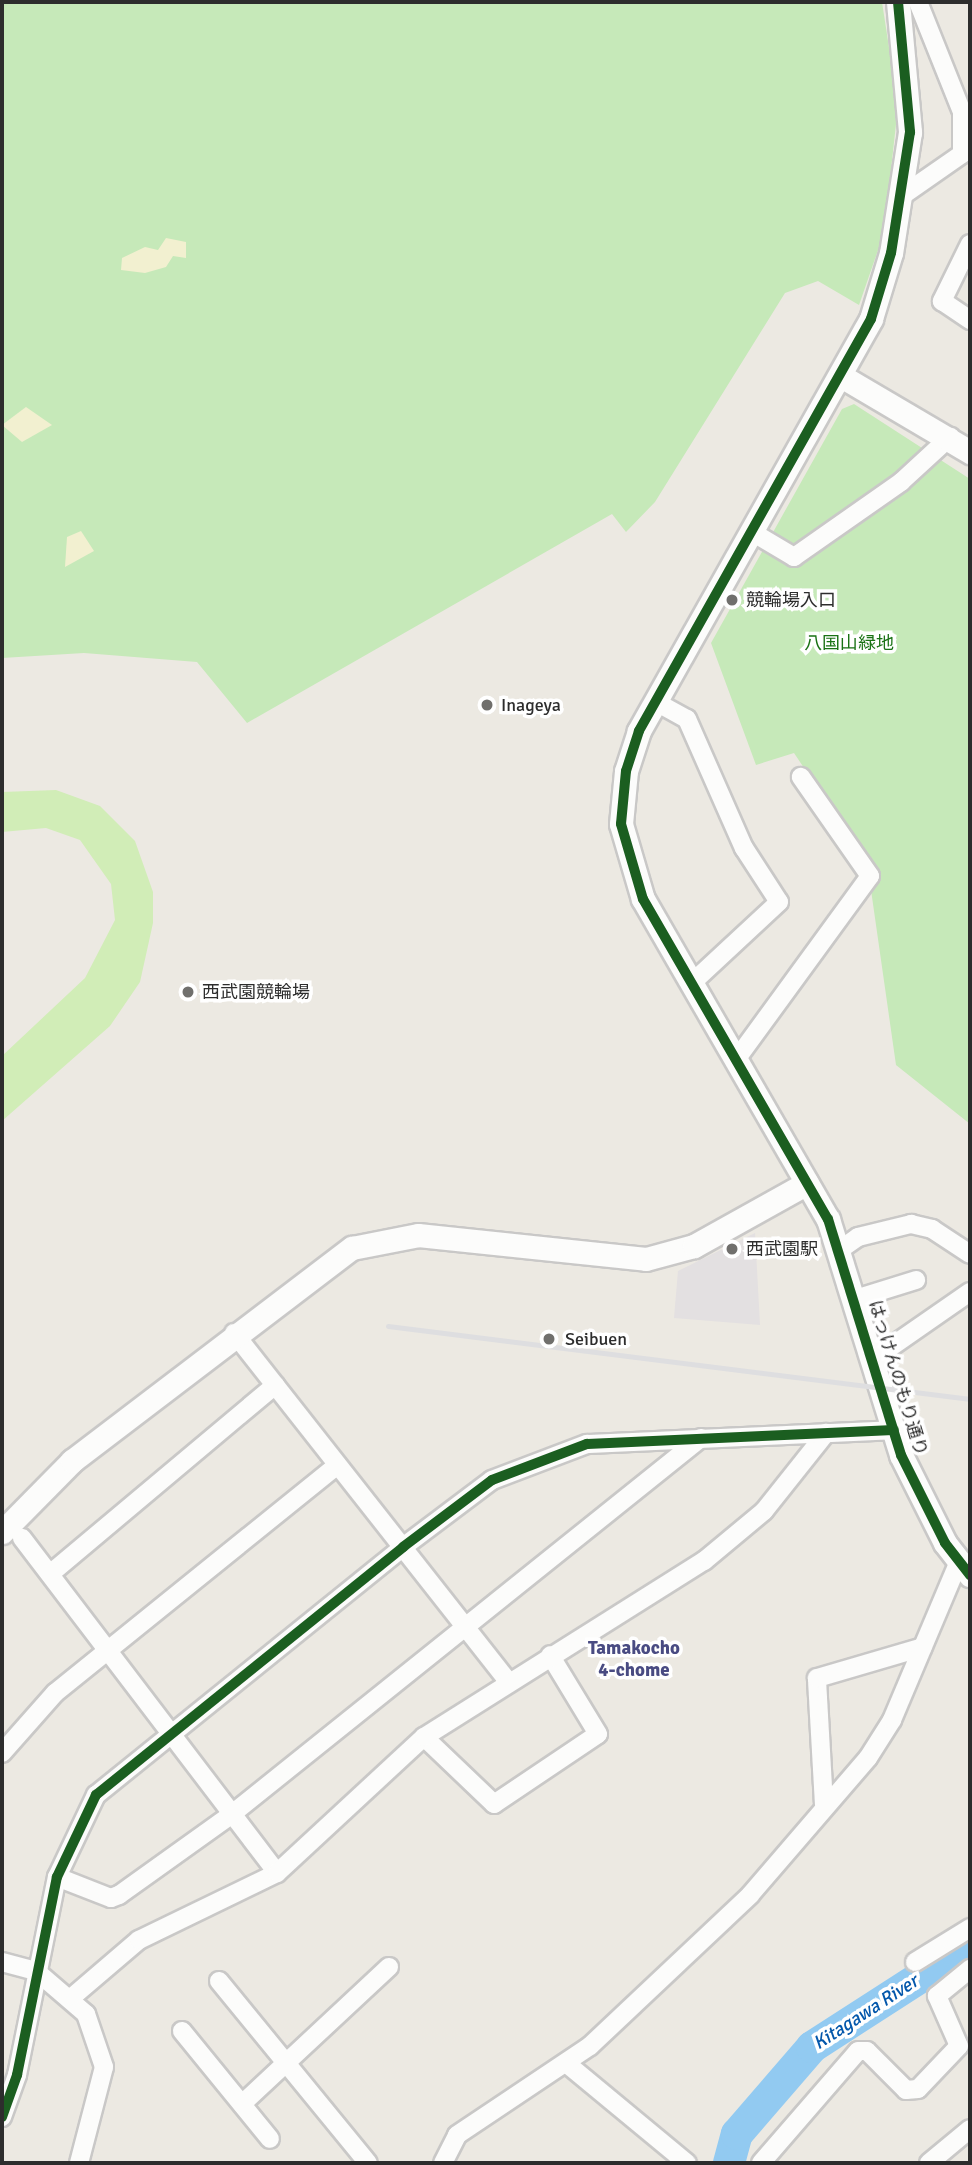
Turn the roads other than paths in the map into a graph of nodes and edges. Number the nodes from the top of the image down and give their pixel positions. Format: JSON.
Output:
{"nodes":[{"id":1,"x":898,"y":2,"type":"edge"},
{"id":2,"x":918,"y":2,"type":"edge"},
{"id":3,"x":903,"y":195,"type":"junction"},
{"id":4,"x":970,"y":244,"type":"edge"},
{"id":5,"x":970,"y":320,"type":"edge"},
{"id":6,"x":841,"y":376,"type":"junction"},
{"id":7,"x":950,"y":436,"type":"junction"},
{"id":8,"x":970,"y":452,"type":"edge"},
{"id":9,"x":752,"y":531,"type":"junction"},
{"id":10,"x":656,"y":702,"type":"junction"},
{"id":11,"x":801,"y":777,"type":"dead end"},
{"id":12,"x":693,"y":982,"type":"junction"},
{"id":13,"x":738,"y":1057,"type":"junction"},
{"id":14,"x":807,"y":1183,"type":"junction"},
{"id":15,"x":841,"y":1249,"type":"junction"},
{"id":16,"x":970,"y":1254,"type":"edge"},
{"id":17,"x":916,"y":1280,"type":"dead end"},
{"id":18,"x":970,"y":1292,"type":"edge"},
{"id":19,"x":855,"y":1299,"type":"junction"},
{"id":20,"x":234,"y":1333,"type":"junction"},
{"id":21,"x":872,"y":1360,"type":"junction"},
{"id":22,"x":275,"y":1385,"type":"junction"},
{"id":23,"x":894,"y":1430,"type":"junction"},
{"id":24,"x":826,"y":1433,"type":"junction"},
{"id":25,"x":701,"y":1438,"type":"junction"},
{"id":26,"x":338,"y":1465,"type":"junction"},
{"id":27,"x":12,"y":1535,"type":"edge"},
{"id":28,"x":403,"y":1547,"type":"junction"},
{"id":29,"x":964,"y":1570,"type":"edge"},
{"id":30,"x":50,"y":1574,"type":"junction"},
{"id":31,"x":467,"y":1628,"type":"junction"},
{"id":32,"x":923,"y":1647,"type":"junction"},
{"id":33,"x":107,"y":1649,"type":"junction"},
{"id":34,"x":550,"y":1655,"type":"junction"},
{"id":35,"x":508,"y":1681,"type":"junction"},
{"id":36,"x":169,"y":1731,"type":"junction"},
{"id":37,"x":424,"y":1737,"type":"junction"},
{"id":38,"x":2,"y":1754,"type":"edge"},
{"id":39,"x":824,"y":1805,"type":"junction"},
{"id":40,"x":232,"y":1814,"type":"junction"},
{"id":41,"x":277,"y":1873,"type":"junction"},
{"id":42,"x":57,"y":1877,"type":"junction"},
{"id":43,"x":970,"y":1928,"type":"edge"},
{"id":44,"x":2,"y":1962,"type":"edge"},
{"id":45,"x":915,"y":1962,"type":"dead end"},
{"id":46,"x":389,"y":1967,"type":"dead end"},
{"id":47,"x":970,"y":1969,"type":"edge"},
{"id":48,"x":36,"y":1971,"type":"junction"},
{"id":49,"x":219,"y":1981,"type":"dead end"},
{"id":50,"x":71,"y":1998,"type":"junction"},
{"id":51,"x":182,"y":2031,"type":"dead end"},
{"id":52,"x":566,"y":2063,"type":"junction"},
{"id":53,"x":282,"y":2066,"type":"junction"},
{"id":54,"x":242,"y":2104,"type":"junction"},
{"id":55,"x":2,"y":2117,"type":"edge"},
{"id":56,"x":970,"y":2129,"type":"edge"},
{"id":57,"x":270,"y":2139,"type":"dead end"},
{"id":58,"x":79,"y":2163,"type":"edge"},
{"id":59,"x":368,"y":2163,"type":"edge"},
{"id":60,"x":443,"y":2163,"type":"edge"},
{"id":61,"x":687,"y":2163,"type":"edge"},
{"id":62,"x":761,"y":2163,"type":"edge"},
{"id":63,"x":929,"y":2163,"type":"edge"}],
"edges":[{"from":1,"to":3,"type":"street","name":"はっけんのもり通り"},
{"from":2,"to":3,"type":"street"},
{"from":3,"to":6,"type":"street","name":"はっけんのもり通り"},
{"from":4,"to":5,"type":"street"},
{"from":6,"to":7,"type":"street"},
{"from":6,"to":9,"type":"street","name":"はっけんのもり通り"},
{"from":7,"to":8,"type":"street"},
{"from":7,"to":9,"type":"street"},
{"from":9,"to":10,"type":"street","name":"はっけんのもり通り"},
{"from":10,"to":12,"type":"street","name":"はっけんのもり通り"},
{"from":10,"to":12,"type":"street"},
{"from":11,"to":13,"type":"street"},
{"from":12,"to":13,"type":"street","name":"はっけんのもり通り"},
{"from":13,"to":14,"type":"street","name":"はっけんのもり通り"},
{"from":14,"to":15,"type":"street","name":"はっけんのもり通り"},
{"from":14,"to":20,"type":"street"},
{"from":15,"to":16,"type":"street"},
{"from":15,"to":19,"type":"street","name":"はっけんのもり通り"},
{"from":17,"to":19,"type":"street"},
{"from":18,"to":21,"type":"street"},
{"from":19,"to":21,"type":"street","name":"はっけんのもり通り"},
{"from":20,"to":22,"type":"street"},
{"from":20,"to":27,"type":"street"},
{"from":21,"to":23,"type":"street","name":"はっけんのもり通り"},
{"from":22,"to":26,"type":"street"},
{"from":22,"to":30,"type":"street"},
{"from":23,"to":24,"type":"street"},
{"from":23,"to":29,"type":"street","name":"はっけんのもり通り"},
{"from":24,"to":25,"type":"street"},
{"from":24,"to":34,"type":"street"},
{"from":25,"to":28,"type":"street"},
{"from":25,"to":31,"type":"street"},
{"from":26,"to":28,"type":"street"},
{"from":26,"to":33,"type":"street"},
{"from":27,"to":30,"type":"street"},
{"from":28,"to":31,"type":"street"},
{"from":28,"to":36,"type":"street"},
{"from":29,"to":32,"type":"street"},
{"from":30,"to":33,"type":"street"},
{"from":31,"to":35,"type":"street"},
{"from":31,"to":40,"type":"street"},
{"from":32,"to":39,"type":"street"},
{"from":32,"to":39,"type":"street"},
{"from":33,"to":36,"type":"street"},
{"from":33,"to":38,"type":"street"},
{"from":34,"to":35,"type":"street"},
{"from":34,"to":37,"type":"street"},
{"from":35,"to":37,"type":"street"},
{"from":36,"to":40,"type":"street"},
{"from":36,"to":42,"type":"street"},
{"from":37,"to":41,"type":"street"},
{"from":39,"to":52,"type":"street"},
{"from":40,"to":41,"type":"street"},
{"from":40,"to":42,"type":"street"},
{"from":41,"to":50,"type":"street"},
{"from":42,"to":48,"type":"street"},
{"from":43,"to":45,"type":"street"},
{"from":44,"to":48,"type":"street"},
{"from":46,"to":53,"type":"street"},
{"from":47,"to":62,"type":"street"},
{"from":48,"to":50,"type":"street"},
{"from":48,"to":55,"type":"street"},
{"from":49,"to":53,"type":"street"},
{"from":50,"to":58,"type":"street"},
{"from":51,"to":54,"type":"street"},
{"from":52,"to":60,"type":"street"},
{"from":52,"to":61,"type":"street"},
{"from":53,"to":54,"type":"street"},
{"from":53,"to":59,"type":"street"},
{"from":54,"to":57,"type":"street"},
{"from":56,"to":63,"type":"street"}]}
